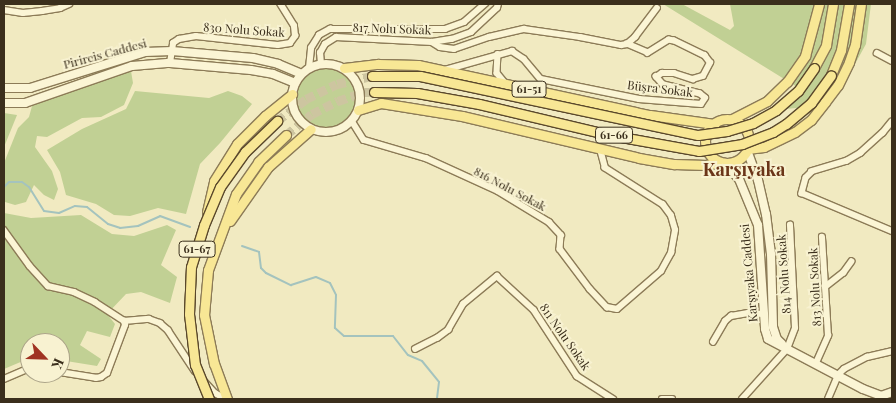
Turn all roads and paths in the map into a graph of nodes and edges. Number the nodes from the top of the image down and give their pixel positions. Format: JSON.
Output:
{"nodes":[{"id":1,"x":69,"y":4,"type":"edge"},
{"id":2,"x":280,"y":4,"type":"edge"},
{"id":3,"x":485,"y":4,"type":"edge"},
{"id":4,"x":498,"y":4,"type":"edge"},
{"id":5,"x":819,"y":4,"type":"edge"},
{"id":6,"x":833,"y":4,"type":"edge"},
{"id":7,"x":849,"y":4,"type":"edge"},
{"id":8,"x":861,"y":4,"type":"edge"},
{"id":9,"x":657,"y":8,"type":"dead end"},
{"id":10,"x":4,"y":10,"type":"edge"},
{"id":11,"x":432,"y":42,"type":"junction"},
{"id":12,"x":627,"y":44,"type":"junction"},
{"id":13,"x":172,"y":51,"type":"junction"},
{"id":14,"x":498,"y":54,"type":"junction"},
{"id":15,"x":877,"y":54,"type":"dead end"},
{"id":16,"x":892,"y":61,"type":"edge"},
{"id":17,"x":170,"y":63,"type":"junction"},
{"id":18,"x":321,"y":64,"type":"junction"},
{"id":19,"x":309,"y":68,"type":"junction"},
{"id":20,"x":344,"y":68,"type":"junction"},
{"id":21,"x":445,"y":70,"type":"junction"},
{"id":22,"x":301,"y":74,"type":"junction"},
{"id":23,"x":372,"y":76,"type":"tunnel mouth"},
{"id":24,"x":295,"y":83,"type":"junction"},
{"id":25,"x":506,"y":84,"type":"junction"},
{"id":26,"x":4,"y":88,"type":"edge"},
{"id":27,"x":374,"y":92,"type":"tunnel mouth"},
{"id":28,"x":292,"y":94,"type":"junction"},
{"id":29,"x":4,"y":102,"type":"edge"},
{"id":30,"x":358,"y":110,"type":"junction"},
{"id":31,"x":732,"y":119,"type":"junction"},
{"id":32,"x":352,"y":120,"type":"junction"},
{"id":33,"x":277,"y":121,"type":"tunnel mouth"},
{"id":34,"x":892,"y":122,"type":"edge"},
{"id":35,"x":714,"y":124,"type":"junction"},
{"id":36,"x":312,"y":129,"type":"junction"},
{"id":37,"x":286,"y":135,"type":"tunnel mouth"},
{"id":38,"x":600,"y":149,"type":"junction"},
{"id":39,"x":747,"y":150,"type":"junction"},
{"id":40,"x":723,"y":162,"type":"junction"},
{"id":41,"x":790,"y":225,"type":"dead end"},
{"id":42,"x":204,"y":226,"type":"junction"},
{"id":43,"x":4,"y":230,"type":"edge"},
{"id":44,"x":892,"y":231,"type":"edge"},
{"id":45,"x":220,"y":236,"type":"junction"},
{"id":46,"x":822,"y":237,"type":"dead end"},
{"id":47,"x":851,"y":262,"type":"dead end"},
{"id":48,"x":824,"y":287,"type":"junction"},
{"id":49,"x":763,"y":314,"type":"junction"},
{"id":50,"x":124,"y":321,"type":"junction"},
{"id":51,"x":713,"y":342,"type":"dead end"},
{"id":52,"x":415,"y":349,"type":"dead end"},
{"id":53,"x":787,"y":349,"type":"junction"},
{"id":54,"x":892,"y":351,"type":"edge"},
{"id":55,"x":816,"y":363,"type":"junction"},
{"id":56,"x":20,"y":372,"type":"edge"},
{"id":57,"x":70,"y":374,"type":"edge"},
{"id":58,"x":838,"y":375,"type":"junction"},
{"id":59,"x":4,"y":379,"type":"edge"},
{"id":60,"x":869,"y":391,"type":"junction"},
{"id":61,"x":892,"y":392,"type":"edge"},
{"id":62,"x":212,"y":396,"type":"edge"},
{"id":63,"x":227,"y":399,"type":"edge"},
{"id":64,"x":613,"y":399,"type":"edge"},
{"id":65,"x":662,"y":399,"type":"edge"},
{"id":66,"x":672,"y":399,"type":"edge"},
{"id":67,"x":742,"y":399,"type":"edge"},
{"id":68,"x":828,"y":399,"type":"edge"},
{"id":69,"x":873,"y":399,"type":"edge"}],
"edges":[{"from":1,"to":10,"type":"street"},
{"from":2,"to":13,"type":"street","name":"830 Nolu Sokak"},
{"from":3,"to":19,"type":"street","name":"817 Nolu Sokak"},
{"from":4,"to":11,"type":"street","name":"817 Nolu Sokak"},
{"from":5,"to":31,"type":"main road"},
{"from":6,"to":23,"type":"main road","number":"61-51","bridge":true},
{"from":7,"to":27,"type":"main road","number":"61-66","bridge":true},
{"from":8,"to":39,"type":"main road"},
{"from":9,"to":12,"type":"street"},
{"from":11,"to":12,"type":"street","name":"Büşra Sokak"},
{"from":11,"to":18,"type":"street","name":"817 Nolu Sokak"},
{"from":12,"to":14,"type":"street","name":"Büşra Sokak"},
{"from":13,"to":17,"type":"street"},
{"from":13,"to":22,"type":"main road","name":"Pirireis Caddesi"},
{"from":13,"to":26,"type":"main road","name":"Pirireis Caddesi"},
{"from":14,"to":21,"type":"street","name":"Büşra Sokak"},
{"from":14,"to":25,"type":"street"},
{"from":15,"to":16,"type":"street"},
{"from":17,"to":24,"type":"main road","name":"Pirireis Caddesi"},
{"from":17,"to":29,"type":"main road","name":"Pirireis Caddesi"},
{"from":18,"to":19,"type":"main road","number":"61-51"},
{"from":18,"to":20,"type":"main road","number":"61-51"},
{"from":19,"to":22,"type":"main road","number":"61-51"},
{"from":20,"to":21,"type":"main road","number":"61-51"},
{"from":20,"to":30,"type":"main road"},
{"from":21,"to":25,"type":"main road","number":"61-51"},
{"from":22,"to":24,"type":"main road","number":"61-51"},
{"from":24,"to":28,"type":"main road"},
{"from":25,"to":35,"type":"main road","number":"61-51"},
{"from":28,"to":36,"type":"main road"},
{"from":28,"to":42,"type":"main road","number":"61-67","bridge":true},
{"from":30,"to":32,"type":"main road"},
{"from":30,"to":38,"type":"main road"},
{"from":31,"to":35,"type":"main road"},
{"from":31,"to":39,"type":"main road"},
{"from":32,"to":36,"type":"main road"},
{"from":32,"to":38,"type":"street","name":"816 Nolu Sokak"},
{"from":33,"to":42,"type":"main road","number":"61-67","bridge":true},
{"from":34,"to":44,"type":"street"},
{"from":35,"to":40,"type":"main road"},
{"from":36,"to":45,"type":"main road","number":"61-67"},
{"from":37,"to":45,"type":"main road","number":"61-67"},
{"from":38,"to":40,"type":"main road"},
{"from":39,"to":40,"type":"main road"},
{"from":39,"to":53,"type":"main road","name":"Karşıyaka Caddesi"},
{"from":40,"to":49,"type":"main road","name":"Karşıyaka Caddesi"},
{"from":41,"to":53,"type":"street","name":"814 Nolu Sokak"},
{"from":42,"to":62,"type":"main road","number":"61-67","bridge":true},
{"from":43,"to":50,"type":"street"},
{"from":45,"to":63,"type":"main road","number":"61-67"},
{"from":46,"to":48,"type":"street","name":"813 Nolu Sokak"},
{"from":47,"to":48,"type":"street"},
{"from":48,"to":55,"type":"street","name":"813 Nolu Sokak"},
{"from":49,"to":51,"type":"street"},
{"from":49,"to":53,"type":"main road","name":"Karşıyaka Caddesi"},
{"from":50,"to":57,"type":"street"},
{"from":50,"to":62,"type":"street"},
{"from":52,"to":64,"type":"street","name":"811 Nolu Sokak"},
{"from":53,"to":55,"type":"main road","name":"Karşıyaka Caddesi"},
{"from":53,"to":67,"type":"street"},
{"from":54,"to":58,"type":"street"},
{"from":55,"to":58,"type":"main road","name":"Karşıyaka Caddesi"},
{"from":56,"to":59,"type":"street"},
{"from":58,"to":60,"type":"main road","name":"Karşıyaka Caddesi"},
{"from":58,"to":68,"type":"street"},
{"from":60,"to":61,"type":"main road","name":"Karşıyaka Caddesi"},
{"from":60,"to":69,"type":"main road"},
{"from":62,"to":63,"type":"street"},
{"from":65,"to":66,"type":"street"}]}
